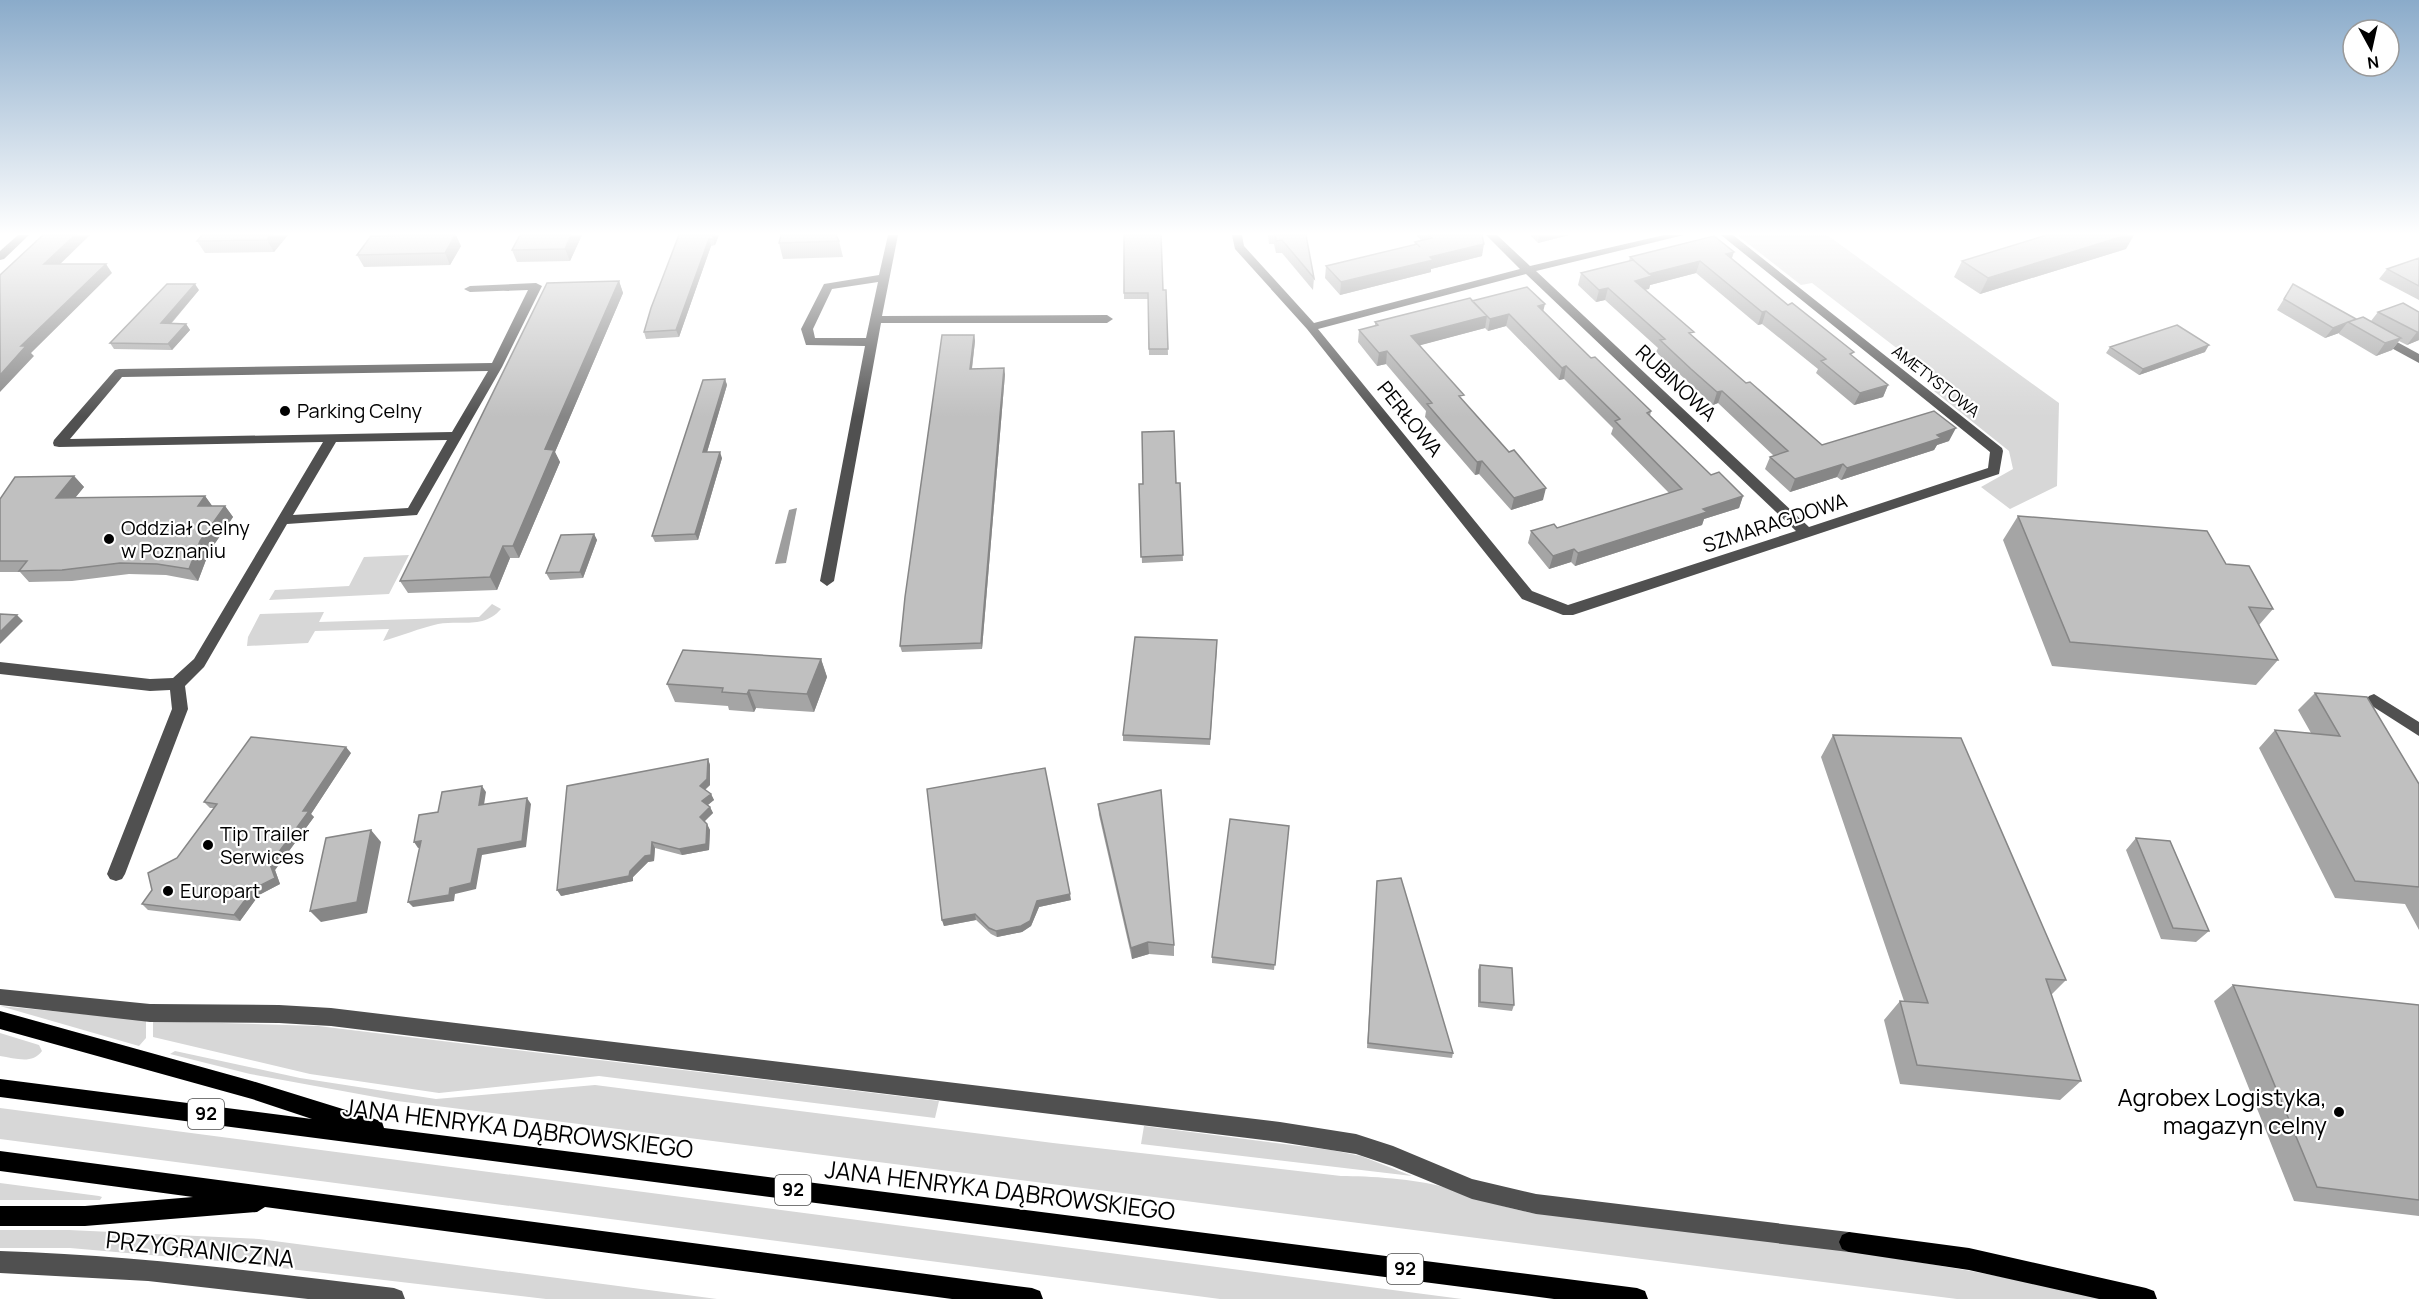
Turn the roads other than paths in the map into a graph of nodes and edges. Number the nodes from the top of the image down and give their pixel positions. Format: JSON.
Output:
{"nodes":[{"id":1,"x":531,"y":296,"type":"edge"},
{"id":2,"x":823,"y":296,"type":"edge"},
{"id":3,"x":881,"y":296,"type":"edge"},
{"id":4,"x":1283,"y":296,"type":"edge"},
{"id":5,"x":1430,"y":296,"type":"edge"},
{"id":6,"x":1555,"y":296,"type":"edge"},
{"id":7,"x":1802,"y":296,"type":"edge"},
{"id":8,"x":1107,"y":319,"type":"dead end"},
{"id":9,"x":876,"y":320,"type":"junction"},
{"id":10,"x":1311,"y":327,"type":"junction"},
{"id":11,"x":2368,"y":330,"type":"edge"},
{"id":12,"x":872,"y":342,"type":"junction"},
{"id":13,"x":2419,"y":359,"type":"edge"},
{"id":14,"x":496,"y":367,"type":"junction"},
{"id":15,"x":458,"y":436,"type":"junction"},
{"id":16,"x":332,"y":438,"type":"junction"},
{"id":17,"x":1994,"y":471,"type":"joint"},
{"id":18,"x":283,"y":520,"type":"junction"},
{"id":19,"x":1808,"y":534,"type":"junction"},
{"id":20,"x":827,"y":581,"type":"dead end"},
{"id":21,"x":1568,"y":611,"type":"joint"},
{"id":22,"x":0,"y":668,"type":"edge"},
{"id":23,"x":177,"y":684,"type":"junction"},
{"id":24,"x":2374,"y":699,"type":"dead end"},
{"id":25,"x":2419,"y":730,"type":"edge"},
{"id":26,"x":116,"y":874,"type":"dead end"},
{"id":27,"x":0,"y":998,"type":"edge"},
{"id":28,"x":0,"y":1020,"type":"edge"},
{"id":29,"x":0,"y":1088,"type":"edge"},
{"id":30,"x":412,"y":1141,"type":"junction"},
{"id":31,"x":0,"y":1161,"type":"edge"},
{"id":32,"x":287,"y":1199,"type":"junction"},
{"id":33,"x":0,"y":1216,"type":"edge"},
{"id":34,"x":1848,"y":1242,"type":"joint"},
{"id":35,"x":0,"y":1262,"type":"edge"},
{"id":36,"x":394,"y":1299,"type":"edge"},
{"id":37,"x":1032,"y":1299,"type":"edge"},
{"id":38,"x":1637,"y":1299,"type":"edge"},
{"id":39,"x":2146,"y":1299,"type":"edge"}],
"edges":[{"from":1,"to":14,"type":"street"},
{"from":2,"to":12,"type":"street"},
{"from":3,"to":9,"type":"street"},
{"from":4,"to":10,"type":"street","name":"PERŁOWA"},
{"from":5,"to":10,"type":"street"},
{"from":6,"to":19,"type":"street","name":"RUBINOWA"},
{"from":7,"to":17,"type":"street","name":"AMETYSTOWA"},
{"from":8,"to":9,"type":"street"},
{"from":9,"to":12,"type":"street"},
{"from":10,"to":21,"type":"street","name":"PERŁOWA"},
{"from":11,"to":13,"type":"street"},
{"from":12,"to":20,"type":"street"},
{"from":14,"to":15,"type":"street"},
{"from":14,"to":16,"type":"street"},
{"from":15,"to":16,"type":"street"},
{"from":15,"to":18,"type":"street"},
{"from":16,"to":18,"type":"street"},
{"from":17,"to":19,"type":"street","name":"SZMARAGDOWA"},
{"from":18,"to":23,"type":"street"},
{"from":19,"to":21,"type":"street","name":"SZMARAGDOWA"},
{"from":22,"to":23,"type":"street"},
{"from":23,"to":26,"type":"street"},
{"from":24,"to":25,"type":"street"},
{"from":27,"to":34,"type":"street"},
{"from":28,"to":30,"type":"main road"},
{"from":29,"to":30,"type":"main road","name":"JANA HENRYKA DĄBROWSKIEGO","number":"92"},
{"from":30,"to":38,"type":"main road","name":"JANA HENRYKA DĄBROWSKIEGO","number":"92"},
{"from":31,"to":32,"type":"main road"},
{"from":32,"to":33,"type":"main road"},
{"from":32,"to":37,"type":"main road"},
{"from":34,"to":39,"type":"main road"},
{"from":35,"to":36,"type":"street","name":"PRZYGRANICZNA"}]}
